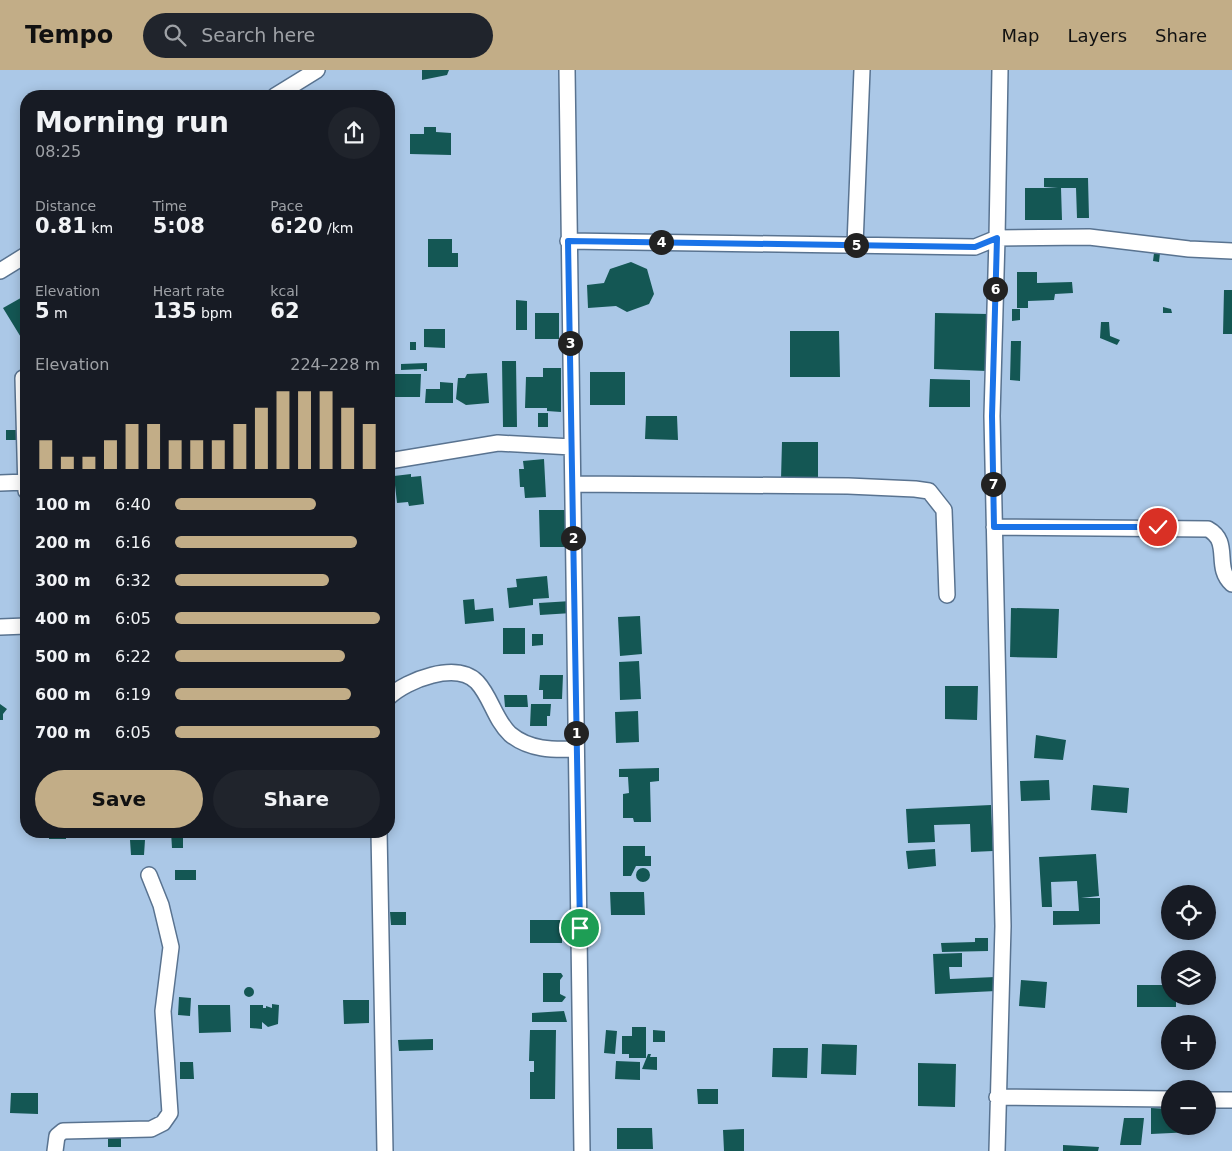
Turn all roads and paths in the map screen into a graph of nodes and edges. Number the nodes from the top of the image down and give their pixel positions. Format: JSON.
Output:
{"nodes":[{"id":1,"x":316,"y":70,"type":"edge"},
{"id":2,"x":567,"y":70,"type":"edge"},
{"id":3,"x":862,"y":70,"type":"edge"},
{"id":4,"x":1000,"y":70,"type":"edge"},
{"id":5,"x":284,"y":90,"type":"edge"},
{"id":6,"x":997,"y":238,"type":"junction"},
{"id":7,"x":568,"y":241,"type":"junction"},
{"id":8,"x":855,"y":245,"type":"junction"},
{"id":9,"x":1232,"y":251,"type":"edge"},
{"id":10,"x":20,"y":259,"type":"edge"},
{"id":11,"x":0,"y":271,"type":"edge"},
{"id":12,"x":572,"y":447,"type":"junction"},
{"id":13,"x":395,"y":460,"type":"edge"},
{"id":14,"x":20,"y":482,"type":"edge"},
{"id":15,"x":0,"y":483,"type":"edge"},
{"id":16,"x":573,"y":484,"type":"junction"},
{"id":17,"x":994,"y":527,"type":"junction"},
{"id":18,"x":1232,"y":584,"type":"edge"},
{"id":19,"x":947,"y":595,"type":"dead end"},
{"id":20,"x":20,"y":626,"type":"edge"},
{"id":21,"x":0,"y":627,"type":"edge"},
{"id":22,"x":395,"y":693,"type":"edge"},
{"id":23,"x":576,"y":749,"type":"junction"},
{"id":24,"x":379,"y":838,"type":"edge"},
{"id":25,"x":149,"y":875,"type":"dead end"},
{"id":26,"x":997,"y":1097,"type":"junction"},
{"id":27,"x":1161,"y":1099,"type":"edge"},
{"id":28,"x":1216,"y":1100,"type":"edge"},
{"id":29,"x":1232,"y":1100,"type":"edge"},
{"id":30,"x":55,"y":1151,"type":"edge"},
{"id":31,"x":385,"y":1151,"type":"edge"},
{"id":32,"x":582,"y":1151,"type":"edge"},
{"id":33,"x":997,"y":1151,"type":"edge"}],
"edges":[{"from":1,"to":5,"type":"street"},
{"from":2,"to":7,"type":"street"},
{"from":3,"to":8,"type":"street"},
{"from":4,"to":6,"type":"street"},
{"from":6,"to":8,"type":"street"},
{"from":6,"to":9,"type":"street"},
{"from":6,"to":17,"type":"street"},
{"from":7,"to":8,"type":"street"},
{"from":7,"to":12,"type":"street"},
{"from":10,"to":11,"type":"street"},
{"from":12,"to":13,"type":"street"},
{"from":12,"to":16,"type":"street"},
{"from":14,"to":15,"type":"street"},
{"from":16,"to":19,"type":"street"},
{"from":16,"to":23,"type":"street"},
{"from":17,"to":18,"type":"street"},
{"from":17,"to":26,"type":"street"},
{"from":20,"to":21,"type":"street"},
{"from":22,"to":23,"type":"street"},
{"from":23,"to":32,"type":"street"},
{"from":24,"to":31,"type":"street"},
{"from":25,"to":30,"type":"street"},
{"from":26,"to":27,"type":"street"},
{"from":26,"to":33,"type":"street"},
{"from":28,"to":29,"type":"street"}]}
